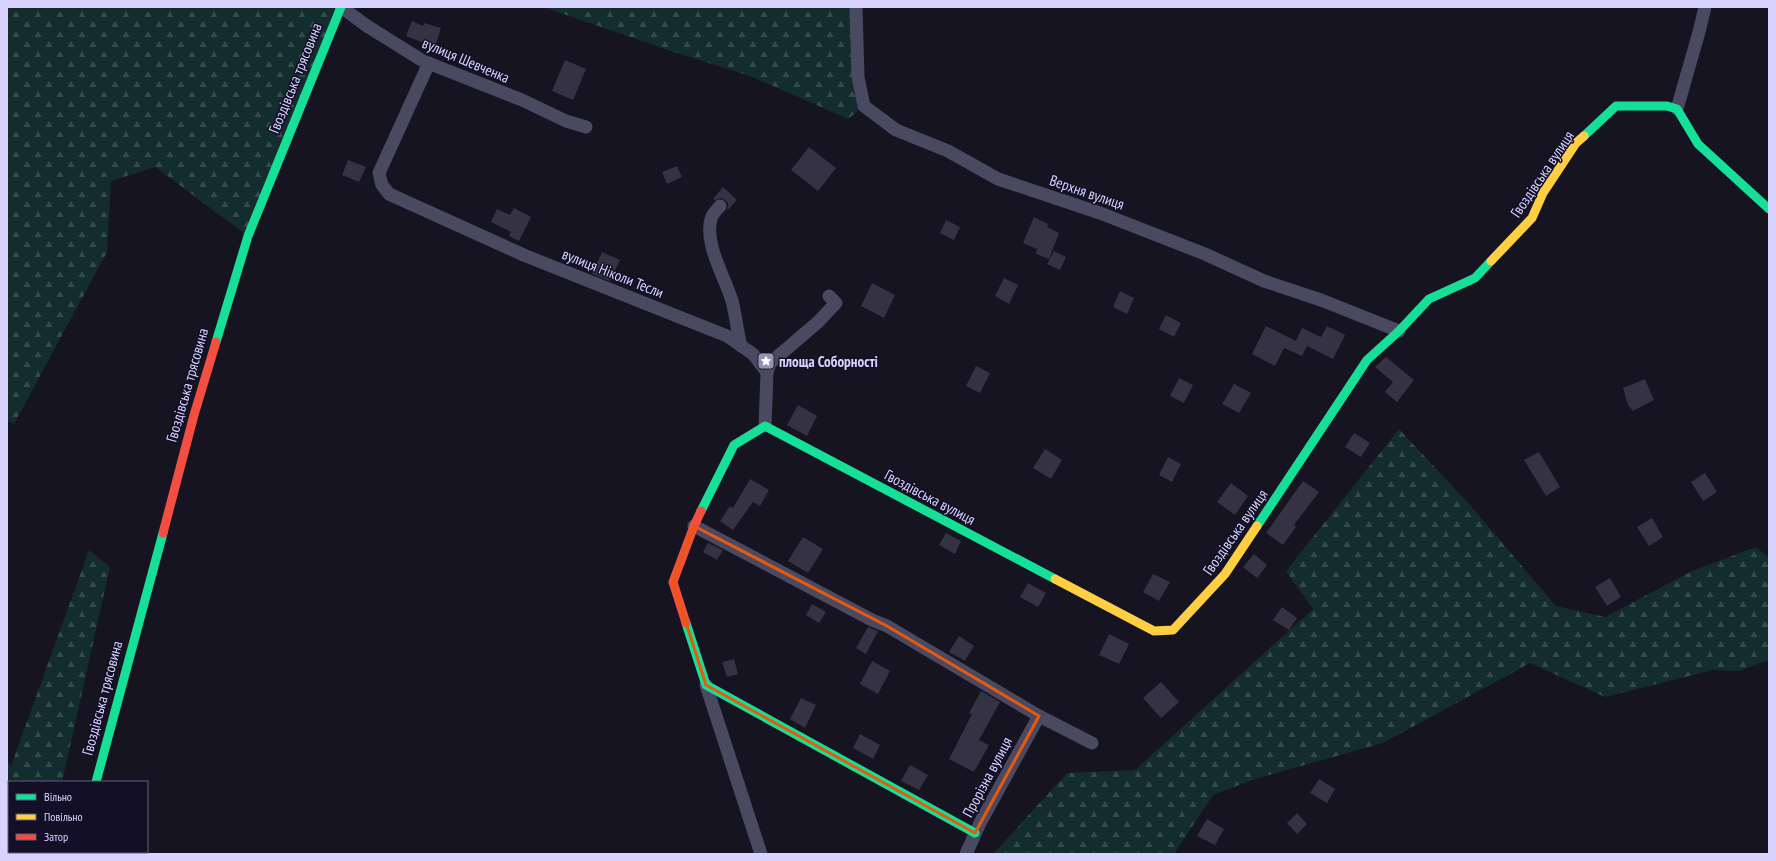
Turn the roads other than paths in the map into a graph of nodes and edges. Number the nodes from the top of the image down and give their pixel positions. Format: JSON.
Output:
{"nodes":[{"id":1,"x":341,"y":7,"type":"edge"},
{"id":2,"x":856,"y":7,"type":"edge"},
{"id":3,"x":1705,"y":7,"type":"edge"},
{"id":4,"x":429,"y":63,"type":"junction"},
{"id":5,"x":1677,"y":109,"type":"junction"},
{"id":6,"x":586,"y":126,"type":"dead end"},
{"id":7,"x":720,"y":206,"type":"dead end"},
{"id":8,"x":1769,"y":209,"type":"edge"},
{"id":9,"x":832,"y":300,"type":"dead end"},
{"id":10,"x":1399,"y":330,"type":"junction"},
{"id":11,"x":741,"y":346,"type":"junction"},
{"id":12,"x":767,"y":372,"type":"junction"},
{"id":13,"x":763,"y":427,"type":"junction"},
{"id":14,"x":694,"y":526,"type":"junction"},
{"id":15,"x":706,"y":685,"type":"junction"},
{"id":16,"x":1039,"y":716,"type":"junction"},
{"id":17,"x":1092,"y":743,"type":"dead end"},
{"id":18,"x":96,"y":781,"type":"edge"},
{"id":19,"x":975,"y":833,"type":"junction"},
{"id":20,"x":761,"y":854,"type":"edge"},
{"id":21,"x":966,"y":854,"type":"edge"}],
"edges":[{"from":1,"to":4,"type":"street","name":"вулиця Шевченка"},
{"from":1,"to":18,"type":"street","name":"Гвоздівська трясовина"},
{"from":2,"to":10,"type":"street","name":"Верхня вулиця"},
{"from":3,"to":5,"type":"street"},
{"from":4,"to":6,"type":"street","name":"вулиця Шевченка"},
{"from":4,"to":11,"type":"street","name":"вулиця Ніколи Тесли"},
{"from":5,"to":8,"type":"street"},
{"from":5,"to":10,"type":"street","name":"Гвоздівська вулиця"},
{"from":7,"to":11,"type":"street"},
{"from":9,"to":12,"type":"street"},
{"from":10,"to":13,"type":"street","name":"Гвоздівська вулиця"},
{"from":11,"to":12,"type":"street","name":"вулиця Ніколи Тесли"},
{"from":12,"to":13,"type":"street"},
{"from":13,"to":14,"type":"street"},
{"from":14,"to":15,"type":"street"},
{"from":14,"to":16,"type":"street"},
{"from":15,"to":19,"type":"street"},
{"from":15,"to":20,"type":"street"},
{"from":16,"to":17,"type":"street"},
{"from":16,"to":19,"type":"street","name":"Прорізна вулиця"},
{"from":19,"to":21,"type":"street","name":"Прорізна вулиця"}]}
